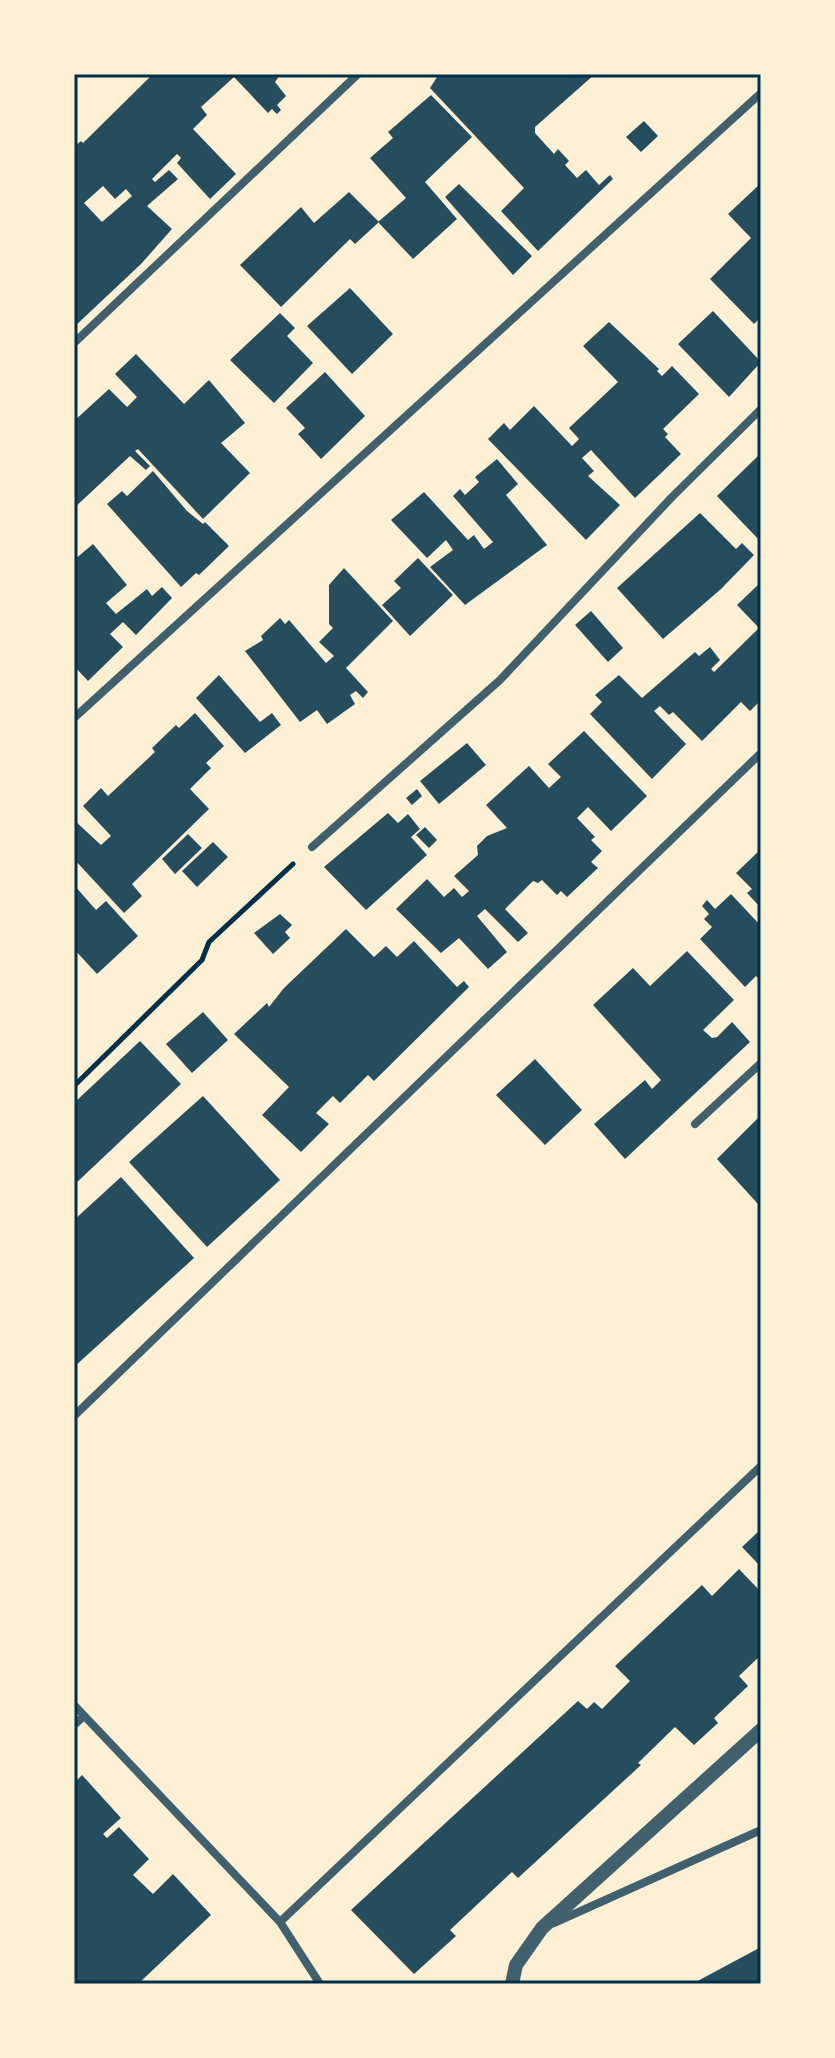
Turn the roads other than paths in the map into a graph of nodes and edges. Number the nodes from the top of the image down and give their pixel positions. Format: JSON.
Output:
{"nodes":[{"id":1,"x":358,"y":74,"type":"edge"},
{"id":2,"x":761,"y":93,"type":"edge"},
{"id":3,"x":74,"y":343,"type":"edge"},
{"id":4,"x":761,"y":409,"type":"edge"},
{"id":5,"x":74,"y":718,"type":"edge"},
{"id":6,"x":761,"y":753,"type":"edge"},
{"id":7,"x":312,"y":847,"type":"road end"},
{"id":8,"x":761,"y":1063,"type":"edge"},
{"id":9,"x":695,"y":1124,"type":"dead end"},
{"id":10,"x":74,"y":1416,"type":"edge"},
{"id":11,"x":761,"y":1466,"type":"edge"},
{"id":12,"x":74,"y":1705,"type":"edge"},
{"id":13,"x":84,"y":1716,"type":"junction"},
{"id":14,"x":74,"y":1725,"type":"edge"},
{"id":15,"x":761,"y":1730,"type":"edge"},
{"id":16,"x":761,"y":1830,"type":"edge"},
{"id":17,"x":280,"y":1922,"type":"junction"},
{"id":18,"x":542,"y":1928,"type":"junction"},
{"id":19,"x":320,"y":1984,"type":"edge"},
{"id":20,"x":512,"y":1984,"type":"edge"}],
"edges":[{"from":1,"to":3,"type":"street"},
{"from":2,"to":5,"type":"street"},
{"from":4,"to":7,"type":"street"},
{"from":6,"to":10,"type":"street"},
{"from":8,"to":9,"type":"street"},
{"from":11,"to":17,"type":"street"},
{"from":12,"to":13,"type":"street"},
{"from":13,"to":14,"type":"street"},
{"from":13,"to":17,"type":"street"},
{"from":15,"to":18,"type":"street"},
{"from":16,"to":18,"type":"street"},
{"from":17,"to":19,"type":"street"},
{"from":18,"to":20,"type":"street"}]}
